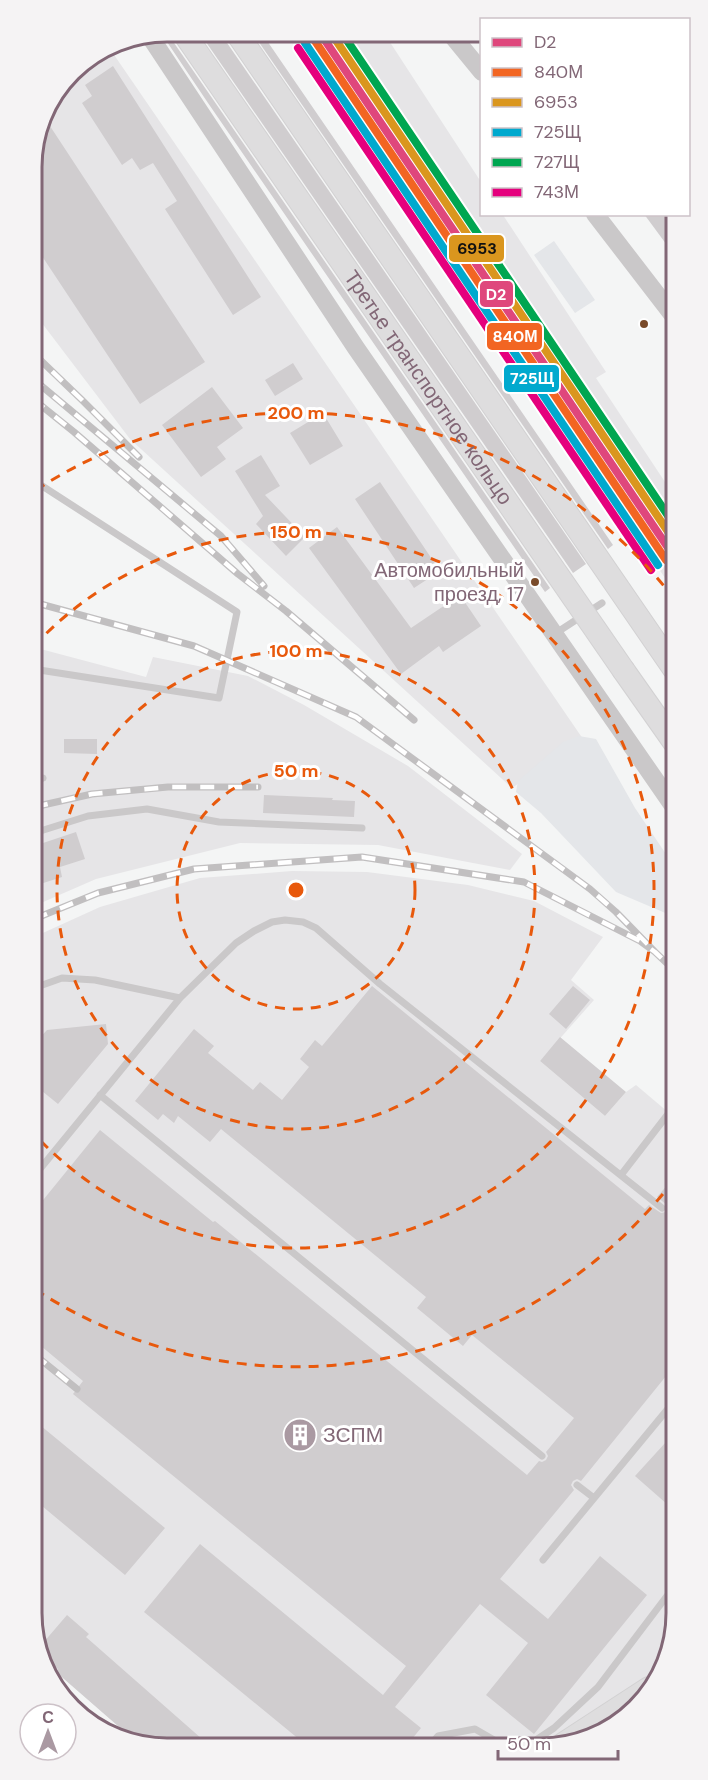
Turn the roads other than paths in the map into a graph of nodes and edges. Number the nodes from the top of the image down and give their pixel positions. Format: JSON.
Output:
{"nodes":[{"id":1,"x":190,"y":42,"type":"edge"},
{"id":2,"x":243,"y":42,"type":"edge"},
{"id":3,"x":457,"y":42,"type":"edge"},
{"id":4,"x":154,"y":43,"type":"edge"},
{"id":5,"x":480,"y":70,"type":"edge"},
{"id":6,"x":597,"y":216,"type":"edge"},
{"id":7,"x":666,"y":306,"type":"edge"},
{"id":8,"x":42,"y":486,"type":"edge"},
{"id":9,"x":602,"y":603,"type":"dead end"},
{"id":10,"x":554,"y":634,"type":"junction"},
{"id":11,"x":666,"y":657,"type":"edge"},
{"id":12,"x":42,"y":670,"type":"edge"},
{"id":13,"x":666,"y":730,"type":"edge"},
{"id":14,"x":666,"y":795,"type":"edge"},
{"id":15,"x":362,"y":828,"type":"dead end"},
{"id":16,"x":42,"y":830,"type":"edge"},
{"id":17,"x":42,"y":985,"type":"edge"},
{"id":18,"x":180,"y":998,"type":"junction"},
{"id":19,"x":100,"y":1095,"type":"junction"},
{"id":20,"x":666,"y":1117,"type":"edge"},
{"id":21,"x":42,"y":1166,"type":"edge"},
{"id":22,"x":621,"y":1175,"type":"junction"},
{"id":23,"x":662,"y":1208,"type":"dead end"},
{"id":24,"x":666,"y":1411,"type":"edge"},
{"id":25,"x":542,"y":1456,"type":"dead end"},
{"id":26,"x":577,"y":1485,"type":"dead end"},
{"id":27,"x":594,"y":1498,"type":"junction"},
{"id":28,"x":543,"y":1560,"type":"dead end"},
{"id":29,"x":666,"y":1597,"type":"edge"},
{"id":30,"x":629,"y":1701,"type":"edge"},
{"id":31,"x":583,"y":1731,"type":"edge"},
{"id":32,"x":436,"y":1738,"type":"edge"},
{"id":33,"x":490,"y":1738,"type":"edge"},
{"id":34,"x":539,"y":1738,"type":"edge"}],
"edges":[{"from":1,"to":13,"type":"main road","name":"Третье транспортное кольцо","bridge":true},
{"from":2,"to":11,"type":"main road","name":"Третье транспортное кольцо"},
{"from":3,"to":5,"type":"street"},
{"from":4,"to":10,"type":"street"},
{"from":6,"to":7,"type":"street"},
{"from":8,"to":12,"type":"lane"},
{"from":9,"to":10,"type":"lane"},
{"from":10,"to":14,"type":"street"},
{"from":15,"to":16,"type":"lane"},
{"from":17,"to":18,"type":"lane"},
{"from":18,"to":19,"type":"lane"},
{"from":18,"to":22,"type":"lane"},
{"from":19,"to":21,"type":"lane"},
{"from":19,"to":25,"type":"lane"},
{"from":20,"to":22,"type":"lane"},
{"from":22,"to":23,"type":"lane"},
{"from":24,"to":27,"type":"lane"},
{"from":26,"to":27,"type":"lane"},
{"from":27,"to":28,"type":"lane"},
{"from":29,"to":34,"type":"lane"},
{"from":30,"to":31,"type":"main road"},
{"from":32,"to":33,"type":"lane"}]}
